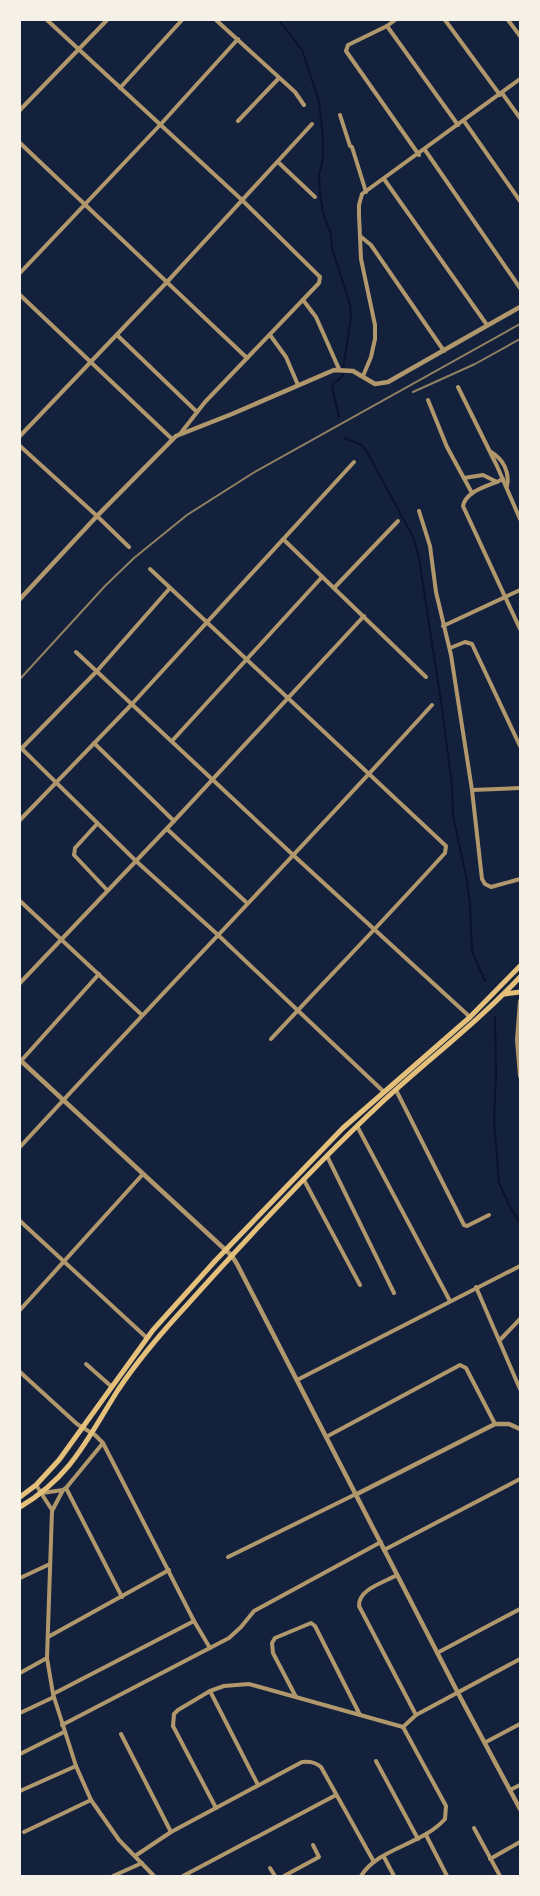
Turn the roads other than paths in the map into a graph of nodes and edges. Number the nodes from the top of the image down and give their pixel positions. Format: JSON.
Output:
{"nodes":[{"id":1,"x":47,"y":20,"type":"edge"},
{"id":2,"x":107,"y":20,"type":"edge"},
{"id":3,"x":182,"y":20,"type":"edge"},
{"id":4,"x":216,"y":20,"type":"edge"},
{"id":5,"x":394,"y":20,"type":"edge"},
{"id":6,"x":445,"y":20,"type":"edge"},
{"id":7,"x":508,"y":20,"type":"edge"},
{"id":8,"x":387,"y":26,"type":"junction"},
{"id":9,"x":520,"y":36,"type":"edge"},
{"id":10,"x":238,"y":39,"type":"junction"},
{"id":11,"x":79,"y":51,"type":"junction"},
{"id":12,"x":279,"y":78,"type":"junction"},
{"id":13,"x":520,"y":79,"type":"edge"},
{"id":14,"x":120,"y":88,"type":"junction"},
{"id":15,"x":501,"y":94,"type":"junction"},
{"id":16,"x":304,"y":105,"type":"dead end"},
{"id":17,"x":20,"y":110,"type":"edge"},
{"id":18,"x":340,"y":115,"type":"dead end"},
{"id":19,"x":520,"y":118,"type":"edge"},
{"id":20,"x":238,"y":121,"type":"dead end"},
{"id":21,"x":464,"y":121,"type":"junction"},
{"id":22,"x":312,"y":124,"type":"dead end"},
{"id":23,"x":160,"y":125,"type":"junction"},
{"id":24,"x":458,"y":125,"type":"junction"},
{"id":25,"x":20,"y":143,"type":"edge"},
{"id":26,"x":425,"y":150,"type":"junction"},
{"id":27,"x":419,"y":154,"type":"junction"},
{"id":28,"x":278,"y":162,"type":"junction"},
{"id":29,"x":384,"y":179,"type":"junction"},
{"id":30,"x":366,"y":192,"type":"junction"},
{"id":31,"x":315,"y":197,"type":"dead end"},
{"id":32,"x":242,"y":200,"type":"junction"},
{"id":33,"x":520,"y":201,"type":"edge"},
{"id":34,"x":85,"y":205,"type":"junction"},
{"id":35,"x":360,"y":236,"type":"junction"},
{"id":36,"x":20,"y":273,"type":"edge"},
{"id":37,"x":167,"y":282,"type":"junction"},
{"id":38,"x":520,"y":288,"type":"edge"},
{"id":39,"x":20,"y":295,"type":"edge"},
{"id":40,"x":303,"y":300,"type":"junction"},
{"id":41,"x":520,"y":307,"type":"edge"},
{"id":42,"x":488,"y":325,"type":"junction"},
{"id":43,"x":117,"y":335,"type":"junction"},
{"id":44,"x":270,"y":335,"type":"junction"},
{"id":45,"x":444,"y":351,"type":"junction"},
{"id":46,"x":247,"y":358,"type":"junction"},
{"id":47,"x":90,"y":362,"type":"junction"},
{"id":48,"x":340,"y":369,"type":"junction"},
{"id":49,"x":363,"y":376,"type":"junction"},
{"id":50,"x":298,"y":386,"type":"junction"},
{"id":51,"x":458,"y":387,"type":"dead end"},
{"id":52,"x":428,"y":400,"type":"dead end"},
{"id":53,"x":197,"y":412,"type":"junction"},
{"id":54,"x":179,"y":435,"type":"junction"},
{"id":55,"x":20,"y":436,"type":"edge"},
{"id":56,"x":172,"y":439,"type":"junction"},
{"id":57,"x":20,"y":446,"type":"edge"},
{"id":58,"x":490,"y":452,"type":"junction"},
{"id":59,"x":354,"y":462,"type":"dead end"},
{"id":60,"x":464,"y":477,"type":"junction"},
{"id":61,"x":503,"y":479,"type":"junction"},
{"id":62,"x":497,"y":482,"type":"junction"},
{"id":63,"x":506,"y":487,"type":"junction"},
{"id":64,"x":472,"y":493,"type":"junction"},
{"id":65,"x":419,"y":511,"type":"dead end"},
{"id":66,"x":97,"y":516,"type":"junction"},
{"id":67,"x":520,"y":519,"type":"edge"},
{"id":68,"x":398,"y":521,"type":"dead end"},
{"id":69,"x":283,"y":539,"type":"junction"},
{"id":70,"x":129,"y":547,"type":"dead end"},
{"id":71,"x":150,"y":569,"type":"dead end"},
{"id":72,"x":322,"y":577,"type":"junction"},
{"id":73,"x":170,"y":588,"type":"junction"},
{"id":74,"x":334,"y":588,"type":"junction"},
{"id":75,"x":520,"y":590,"type":"edge"},
{"id":76,"x":20,"y":598,"type":"edge"},
{"id":77,"x":505,"y":598,"type":"junction"},
{"id":78,"x":364,"y":616,"type":"junction"},
{"id":79,"x":207,"y":621,"type":"junction"},
{"id":80,"x":444,"y":626,"type":"junction"},
{"id":81,"x":520,"y":629,"type":"edge"},
{"id":82,"x":450,"y":648,"type":"junction"},
{"id":83,"x":76,"y":652,"type":"dead end"},
{"id":84,"x":246,"y":659,"type":"junction"},
{"id":85,"x":97,"y":671,"type":"junction"},
{"id":86,"x":426,"y":677,"type":"dead end"},
{"id":87,"x":288,"y":698,"type":"junction"},
{"id":88,"x":132,"y":704,"type":"junction"},
{"id":89,"x":432,"y":705,"type":"dead end"},
{"id":90,"x":171,"y":741,"type":"junction"},
{"id":91,"x":94,"y":743,"type":"junction"},
{"id":92,"x":520,"y":746,"type":"edge"},
{"id":93,"x":20,"y":748,"type":"edge"},
{"id":94,"x":370,"y":774,"type":"junction"},
{"id":95,"x":212,"y":780,"type":"junction"},
{"id":96,"x":55,"y":782,"type":"junction"},
{"id":97,"x":520,"y":788,"type":"edge"},
{"id":98,"x":472,"y":790,"type":"junction"},
{"id":99,"x":20,"y":820,"type":"edge"},
{"id":100,"x":174,"y":821,"type":"junction"},
{"id":101,"x":97,"y":824,"type":"junction"},
{"id":102,"x":167,"y":828,"type":"junction"},
{"id":103,"x":292,"y":854,"type":"junction"},
{"id":104,"x":136,"y":861,"type":"junction"},
{"id":105,"x":520,"y":879,"type":"edge"},
{"id":106,"x":107,"y":890,"type":"junction"},
{"id":107,"x":20,"y":901,"type":"edge"},
{"id":108,"x":247,"y":903,"type":"junction"},
{"id":109,"x":374,"y":928,"type":"junction"},
{"id":110,"x":217,"y":934,"type":"junction"},
{"id":111,"x":62,"y":939,"type":"junction"},
{"id":112,"x":520,"y":966,"type":"edge"},
{"id":113,"x":99,"y":974,"type":"junction"},
{"id":114,"x":520,"y":977,"type":"edge"},
{"id":115,"x":20,"y":983,"type":"edge"},
{"id":116,"x":520,"y":992,"type":"edge"},
{"id":117,"x":505,"y":994,"type":"junction"},
{"id":118,"x":520,"y":1001,"type":"edge"},
{"id":119,"x":298,"y":1011,"type":"junction"},
{"id":120,"x":142,"y":1015,"type":"junction"},
{"id":121,"x":470,"y":1017,"type":"junction"},
{"id":122,"x":272,"y":1039,"type":"dead end"},
{"id":123,"x":20,"y":1061,"type":"edge"},
{"id":124,"x":520,"y":1062,"type":"edge"},
{"id":125,"x":520,"y":1076,"type":"edge"},
{"id":126,"x":396,"y":1090,"type":"junction"},
{"id":127,"x":383,"y":1091,"type":"junction"},
{"id":128,"x":63,"y":1100,"type":"junction"},
{"id":129,"x":357,"y":1126,"type":"junction"},
{"id":130,"x":20,"y":1147,"type":"edge"},
{"id":131,"x":327,"y":1156,"type":"junction"},
{"id":132,"x":144,"y":1173,"type":"junction"},
{"id":133,"x":304,"y":1180,"type":"junction"},
{"id":134,"x":489,"y":1215,"type":"dead end"},
{"id":135,"x":20,"y":1221,"type":"edge"},
{"id":136,"x":225,"y":1251,"type":"junction"},
{"id":137,"x":232,"y":1256,"type":"junction"},
{"id":138,"x":64,"y":1262,"type":"junction"},
{"id":139,"x":520,"y":1266,"type":"edge"},
{"id":140,"x":360,"y":1285,"type":"dead end"},
{"id":141,"x":476,"y":1287,"type":"junction"},
{"id":142,"x":394,"y":1293,"type":"dead end"},
{"id":143,"x":450,"y":1301,"type":"junction"},
{"id":144,"x":20,"y":1310,"type":"edge"},
{"id":145,"x":520,"y":1319,"type":"edge"},
{"id":146,"x":147,"y":1338,"type":"junction"},
{"id":147,"x":500,"y":1340,"type":"junction"},
{"id":148,"x":86,"y":1364,"type":"dead end"},
{"id":149,"x":20,"y":1372,"type":"edge"},
{"id":150,"x":296,"y":1381,"type":"junction"},
{"id":151,"x":113,"y":1388,"type":"junction"},
{"id":152,"x":520,"y":1389,"type":"edge"},
{"id":153,"x":495,"y":1424,"type":"junction"},
{"id":154,"x":83,"y":1428,"type":"junction"},
{"id":155,"x":520,"y":1429,"type":"edge"},
{"id":156,"x":92,"y":1434,"type":"junction"},
{"id":157,"x":326,"y":1437,"type":"junction"},
{"id":158,"x":103,"y":1443,"type":"junction"},
{"id":159,"x":520,"y":1479,"type":"edge"},
{"id":160,"x":36,"y":1485,"type":"junction"},
{"id":161,"x":65,"y":1489,"type":"junction"},
{"id":162,"x":42,"y":1493,"type":"junction"},
{"id":163,"x":357,"y":1494,"type":"junction"},
{"id":164,"x":20,"y":1497,"type":"edge"},
{"id":165,"x":20,"y":1507,"type":"edge"},
{"id":166,"x":52,"y":1511,"type":"junction"},
{"id":167,"x":381,"y":1542,"type":"junction"},
{"id":168,"x":384,"y":1550,"type":"junction"},
{"id":169,"x":228,"y":1557,"type":"dead end"},
{"id":170,"x":50,"y":1564,"type":"junction"},
{"id":171,"x":169,"y":1570,"type":"junction"},
{"id":172,"x":397,"y":1575,"type":"junction"},
{"id":173,"x":20,"y":1578,"type":"edge"},
{"id":174,"x":122,"y":1597,"type":"junction"},
{"id":175,"x":520,"y":1609,"type":"edge"},
{"id":176,"x":194,"y":1621,"type":"junction"},
{"id":177,"x":48,"y":1637,"type":"junction"},
{"id":178,"x":210,"y":1648,"type":"junction"},
{"id":179,"x":437,"y":1653,"type":"junction"},
{"id":180,"x":47,"y":1658,"type":"junction"},
{"id":181,"x":520,"y":1659,"type":"edge"},
{"id":182,"x":20,"y":1673,"type":"edge"},
{"id":183,"x":210,"y":1691,"type":"junction"},
{"id":184,"x":458,"y":1693,"type":"junction"},
{"id":185,"x":53,"y":1695,"type":"junction"},
{"id":186,"x":296,"y":1697,"type":"junction"},
{"id":187,"x":20,"y":1713,"type":"edge"},
{"id":188,"x":416,"y":1715,"type":"junction"},
{"id":189,"x":361,"y":1716,"type":"junction"},
{"id":190,"x":520,"y":1724,"type":"edge"},
{"id":191,"x":62,"y":1725,"type":"junction"},
{"id":192,"x":403,"y":1727,"type":"junction"},
{"id":193,"x":64,"y":1732,"type":"junction"},
{"id":194,"x":121,"y":1734,"type":"dead end"},
{"id":195,"x":486,"y":1742,"type":"junction"},
{"id":196,"x":20,"y":1754,"type":"edge"},
{"id":197,"x":376,"y":1761,"type":"dead end"},
{"id":198,"x":76,"y":1766,"type":"junction"},
{"id":199,"x":258,"y":1785,"type":"junction"},
{"id":200,"x":520,"y":1785,"type":"edge"},
{"id":201,"x":510,"y":1790,"type":"junction"},
{"id":202,"x":20,"y":1791,"type":"edge"},
{"id":203,"x":336,"y":1795,"type":"junction"},
{"id":204,"x":91,"y":1800,"type":"junction"},
{"id":205,"x":216,"y":1808,"type":"junction"},
{"id":206,"x":520,"y":1809,"type":"edge"},
{"id":207,"x":474,"y":1828,"type":"dead end"},
{"id":208,"x":24,"y":1832,"type":"dead end"},
{"id":209,"x":171,"y":1832,"type":"junction"},
{"id":210,"x":426,"y":1835,"type":"junction"},
{"id":211,"x":418,"y":1839,"type":"junction"},
{"id":212,"x":520,"y":1842,"type":"edge"},
{"id":213,"x":313,"y":1845,"type":"dead end"},
{"id":214,"x":135,"y":1856,"type":"junction"},
{"id":215,"x":384,"y":1857,"type":"junction"},
{"id":216,"x":490,"y":1859,"type":"junction"},
{"id":217,"x":374,"y":1862,"type":"junction"},
{"id":218,"x":142,"y":1863,"type":"junction"},
{"id":219,"x":270,"y":1868,"type":"dead end"},
{"id":220,"x":113,"y":1876,"type":"edge"},
{"id":221,"x":154,"y":1876,"type":"edge"},
{"id":222,"x":183,"y":1876,"type":"edge"},
{"id":223,"x":275,"y":1876,"type":"edge"},
{"id":224,"x":287,"y":1876,"type":"edge"},
{"id":225,"x":361,"y":1876,"type":"edge"},
{"id":226,"x":394,"y":1876,"type":"edge"},
{"id":227,"x":447,"y":1876,"type":"edge"},
{"id":228,"x":500,"y":1876,"type":"edge"}],
"edges":[{"from":1,"to":11,"type":"street"},
{"from":2,"to":11,"type":"street"},
{"from":3,"to":14,"type":"street"},
{"from":4,"to":10,"type":"street"},
{"from":5,"to":8,"type":"street"},
{"from":6,"to":15,"type":"street"},
{"from":7,"to":9,"type":"street"},
{"from":8,"to":24,"type":"street"},
{"from":8,"to":27,"type":"street"},
{"from":10,"to":12,"type":"street"},
{"from":10,"to":23,"type":"street"},
{"from":11,"to":14,"type":"street"},
{"from":11,"to":17,"type":"street"},
{"from":12,"to":16,"type":"street"},
{"from":12,"to":20,"type":"street"},
{"from":13,"to":15,"type":"street"},
{"from":14,"to":23,"type":"street"},
{"from":15,"to":19,"type":"street"},
{"from":15,"to":21,"type":"street"},
{"from":18,"to":30,"type":"street"},
{"from":21,"to":24,"type":"street"},
{"from":21,"to":33,"type":"street"},
{"from":22,"to":28,"type":"street"},
{"from":23,"to":32,"type":"street"},
{"from":23,"to":34,"type":"street"},
{"from":24,"to":26,"type":"street"},
{"from":25,"to":34,"type":"street"},
{"from":26,"to":27,"type":"street"},
{"from":26,"to":38,"type":"street"},
{"from":27,"to":29,"type":"street"},
{"from":28,"to":31,"type":"street"},
{"from":28,"to":32,"type":"street"},
{"from":29,"to":30,"type":"street"},
{"from":29,"to":42,"type":"street"},
{"from":30,"to":35,"type":"street"},
{"from":32,"to":37,"type":"street"},
{"from":32,"to":40,"type":"street"},
{"from":34,"to":36,"type":"street"},
{"from":34,"to":37,"type":"street"},
{"from":35,"to":45,"type":"street"},
{"from":35,"to":49,"type":"street"},
{"from":37,"to":43,"type":"street"},
{"from":37,"to":46,"type":"street"},
{"from":39,"to":47,"type":"street"},
{"from":40,"to":44,"type":"street"},
{"from":40,"to":48,"type":"street"},
{"from":41,"to":42,"type":"street"},
{"from":42,"to":45,"type":"street"},
{"from":43,"to":47,"type":"street"},
{"from":43,"to":53,"type":"street"},
{"from":44,"to":46,"type":"street"},
{"from":44,"to":50,"type":"street"},
{"from":45,"to":49,"type":"street"},
{"from":46,"to":53,"type":"street"},
{"from":47,"to":55,"type":"street"},
{"from":47,"to":56,"type":"street"},
{"from":48,"to":49,"type":"street"},
{"from":48,"to":50,"type":"street"},
{"from":50,"to":54,"type":"street"},
{"from":51,"to":58,"type":"street"},
{"from":52,"to":60,"type":"street"},
{"from":53,"to":54,"type":"street"},
{"from":54,"to":56,"type":"street"},
{"from":56,"to":66,"type":"street"},
{"from":57,"to":66,"type":"street"},
{"from":58,"to":61,"type":"street"},
{"from":58,"to":63,"type":"street"},
{"from":59,"to":69,"type":"street"},
{"from":60,"to":62,"type":"street"},
{"from":60,"to":64,"type":"street"},
{"from":61,"to":62,"type":"street"},
{"from":61,"to":63,"type":"street"},
{"from":62,"to":64,"type":"street"},
{"from":63,"to":67,"type":"street"},
{"from":64,"to":77,"type":"street"},
{"from":65,"to":80,"type":"street"},
{"from":66,"to":70,"type":"street"},
{"from":66,"to":76,"type":"street"},
{"from":68,"to":74,"type":"street"},
{"from":69,"to":72,"type":"street"},
{"from":69,"to":79,"type":"street"},
{"from":71,"to":73,"type":"street"},
{"from":72,"to":74,"type":"street"},
{"from":72,"to":84,"type":"street"},
{"from":73,"to":79,"type":"street"},
{"from":73,"to":85,"type":"street"},
{"from":74,"to":78,"type":"street"},
{"from":75,"to":77,"type":"street"},
{"from":77,"to":80,"type":"street"},
{"from":77,"to":81,"type":"street"},
{"from":78,"to":86,"type":"street"},
{"from":78,"to":87,"type":"street"},
{"from":79,"to":84,"type":"street"},
{"from":79,"to":88,"type":"street"},
{"from":80,"to":82,"type":"street"},
{"from":82,"to":92,"type":"street"},
{"from":82,"to":98,"type":"street"},
{"from":83,"to":85,"type":"street"},
{"from":84,"to":87,"type":"street"},
{"from":84,"to":90,"type":"street"},
{"from":85,"to":88,"type":"street"},
{"from":85,"to":93,"type":"street"},
{"from":87,"to":94,"type":"street"},
{"from":87,"to":95,"type":"street"},
{"from":88,"to":90,"type":"street"},
{"from":88,"to":91,"type":"street"},
{"from":89,"to":94,"type":"street"},
{"from":90,"to":95,"type":"street"},
{"from":91,"to":96,"type":"street"},
{"from":91,"to":100,"type":"street"},
{"from":93,"to":96,"type":"street"},
{"from":94,"to":103,"type":"street"},
{"from":94,"to":109,"type":"street"},
{"from":95,"to":100,"type":"street"},
{"from":95,"to":103,"type":"street"},
{"from":96,"to":99,"type":"street"},
{"from":96,"to":101,"type":"street"},
{"from":97,"to":98,"type":"street"},
{"from":98,"to":105,"type":"street"},
{"from":100,"to":102,"type":"street"},
{"from":101,"to":104,"type":"street"},
{"from":101,"to":106,"type":"street"},
{"from":102,"to":104,"type":"street"},
{"from":102,"to":108,"type":"street"},
{"from":103,"to":108,"type":"street"},
{"from":103,"to":109,"type":"street"},
{"from":104,"to":106,"type":"street"},
{"from":104,"to":110,"type":"street"},
{"from":106,"to":111,"type":"street"},
{"from":107,"to":111,"type":"street"},
{"from":108,"to":110,"type":"street"},
{"from":109,"to":119,"type":"street"},
{"from":109,"to":121,"type":"street"},
{"from":110,"to":119,"type":"street"},
{"from":110,"to":120,"type":"street"},
{"from":111,"to":113,"type":"street"},
{"from":111,"to":115,"type":"street"},
{"from":112,"to":121,"type":"main road"},
{"from":113,"to":120,"type":"street"},
{"from":113,"to":123,"type":"street"},
{"from":114,"to":117,"type":"main road"},
{"from":116,"to":117,"type":"main road"},
{"from":117,"to":126,"type":"main road"},
{"from":118,"to":124,"type":"street"},
{"from":119,"to":122,"type":"street"},
{"from":119,"to":127,"type":"street"},
{"from":120,"to":128,"type":"street"},
{"from":121,"to":127,"type":"main road"},
{"from":123,"to":128,"type":"street"},
{"from":124,"to":125,"type":"street"},
{"from":126,"to":129,"type":"main road"},
{"from":126,"to":134,"type":"street"},
{"from":127,"to":136,"type":"main road"},
{"from":128,"to":130,"type":"street"},
{"from":128,"to":132,"type":"street"},
{"from":129,"to":131,"type":"main road"},
{"from":129,"to":143,"type":"street"},
{"from":131,"to":133,"type":"main road"},
{"from":131,"to":142,"type":"street"},
{"from":132,"to":136,"type":"street"},
{"from":132,"to":138,"type":"street"},
{"from":133,"to":137,"type":"main road"},
{"from":133,"to":140,"type":"street"},
{"from":135,"to":138,"type":"street"},
{"from":136,"to":137,"type":"street"},
{"from":136,"to":146,"type":"main road"},
{"from":137,"to":150,"type":"street"},
{"from":137,"to":156,"type":"main road"},
{"from":138,"to":144,"type":"street"},
{"from":138,"to":146,"type":"street"},
{"from":139,"to":141,"type":"street"},
{"from":141,"to":143,"type":"street"},
{"from":141,"to":147,"type":"street"},
{"from":143,"to":150,"type":"street"},
{"from":145,"to":147,"type":"street"},
{"from":146,"to":151,"type":"main road"},
{"from":147,"to":152,"type":"street"},
{"from":148,"to":151,"type":"street"},
{"from":149,"to":154,"type":"street"},
{"from":150,"to":157,"type":"street"},
{"from":151,"to":154,"type":"main road"},
{"from":153,"to":155,"type":"street"},
{"from":153,"to":157,"type":"street"},
{"from":153,"to":163,"type":"street"},
{"from":154,"to":156,"type":"street"},
{"from":154,"to":160,"type":"main road"},
{"from":156,"to":158,"type":"street"},
{"from":156,"to":162,"type":"main road"},
{"from":157,"to":163,"type":"street"},
{"from":158,"to":161,"type":"street"},
{"from":158,"to":171,"type":"street"},
{"from":159,"to":168,"type":"street"},
{"from":160,"to":162,"type":"street"},
{"from":160,"to":164,"type":"main road"},
{"from":161,"to":162,"type":"street"},
{"from":161,"to":166,"type":"street"},
{"from":161,"to":174,"type":"street"},
{"from":162,"to":165,"type":"main road"},
{"from":162,"to":166,"type":"street"},
{"from":163,"to":167,"type":"street"},
{"from":163,"to":169,"type":"street"},
{"from":166,"to":170,"type":"street"},
{"from":167,"to":168,"type":"street"},
{"from":167,"to":178,"type":"street"},
{"from":168,"to":172,"type":"street"},
{"from":170,"to":173,"type":"street"},
{"from":170,"to":177,"type":"street"},
{"from":171,"to":174,"type":"street"},
{"from":171,"to":176,"type":"street"},
{"from":172,"to":179,"type":"street"},
{"from":172,"to":188,"type":"street"},
{"from":174,"to":177,"type":"street"},
{"from":175,"to":179,"type":"street"},
{"from":176,"to":178,"type":"street"},
{"from":176,"to":185,"type":"street"},
{"from":177,"to":180,"type":"street"},
{"from":178,"to":191,"type":"street"},
{"from":179,"to":184,"type":"street"},
{"from":180,"to":182,"type":"street"},
{"from":180,"to":185,"type":"street"},
{"from":181,"to":184,"type":"street"},
{"from":183,"to":186,"type":"street"},
{"from":183,"to":199,"type":"street"},
{"from":183,"to":205,"type":"street"},
{"from":184,"to":188,"type":"street"},
{"from":184,"to":195,"type":"street"},
{"from":185,"to":187,"type":"street"},
{"from":185,"to":191,"type":"street"},
{"from":186,"to":189,"type":"street"},
{"from":186,"to":189,"type":"street"},
{"from":188,"to":192,"type":"street"},
{"from":189,"to":192,"type":"street"},
{"from":190,"to":195,"type":"street"},
{"from":191,"to":193,"type":"street"},
{"from":192,"to":210,"type":"street"},
{"from":193,"to":196,"type":"street"},
{"from":193,"to":198,"type":"street"},
{"from":194,"to":209,"type":"street"},
{"from":195,"to":201,"type":"street"},
{"from":197,"to":211,"type":"street"},
{"from":198,"to":202,"type":"street"},
{"from":198,"to":204,"type":"street"},
{"from":199,"to":203,"type":"street"},
{"from":199,"to":205,"type":"street"},
{"from":200,"to":201,"type":"street"},
{"from":201,"to":206,"type":"street"},
{"from":203,"to":217,"type":"street"},
{"from":203,"to":222,"type":"street"},
{"from":204,"to":208,"type":"street"},
{"from":204,"to":214,"type":"street"},
{"from":205,"to":209,"type":"street"},
{"from":207,"to":216,"type":"street"},
{"from":209,"to":214,"type":"street"},
{"from":210,"to":211,"type":"street"},
{"from":210,"to":227,"type":"street"},
{"from":211,"to":215,"type":"street"},
{"from":212,"to":216,"type":"street"},
{"from":213,"to":224,"type":"street"},
{"from":214,"to":218,"type":"street"},
{"from":215,"to":217,"type":"street"},
{"from":215,"to":226,"type":"street"},
{"from":216,"to":228,"type":"street"},
{"from":217,"to":225,"type":"street"},
{"from":218,"to":220,"type":"street"},
{"from":218,"to":221,"type":"street"},
{"from":219,"to":223,"type":"street"}]}
